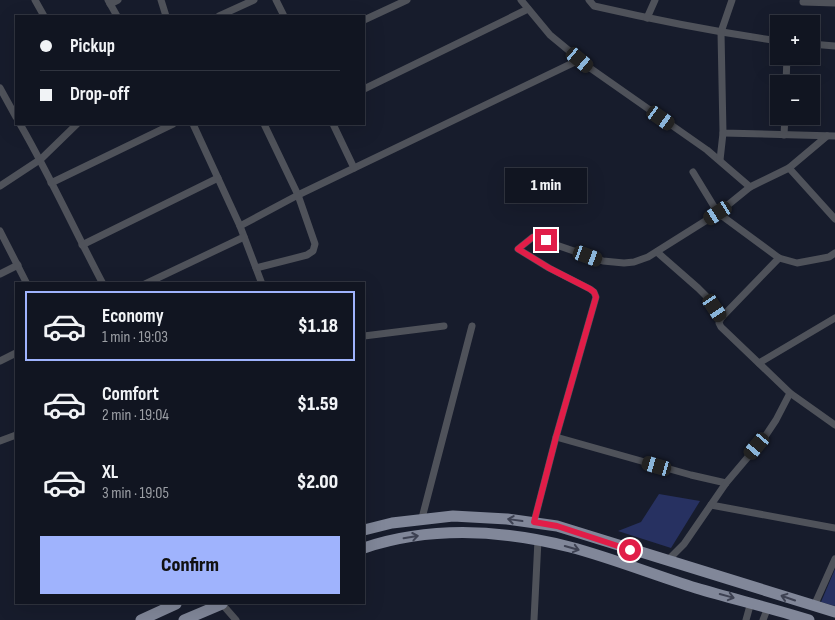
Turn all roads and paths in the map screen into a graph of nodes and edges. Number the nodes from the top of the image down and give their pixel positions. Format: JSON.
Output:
{"nodes":[{"id":1,"x":35,"y":0,"type":"edge"},
{"id":2,"x":118,"y":0,"type":"edge"},
{"id":3,"x":161,"y":0,"type":"edge"},
{"id":4,"x":254,"y":0,"type":"edge"},
{"id":5,"x":276,"y":0,"type":"edge"},
{"id":6,"x":407,"y":0,"type":"edge"},
{"id":7,"x":521,"y":0,"type":"edge"},
{"id":8,"x":589,"y":0,"type":"edge"},
{"id":9,"x":655,"y":0,"type":"edge"},
{"id":10,"x":732,"y":0,"type":"edge"},
{"id":11,"x":109,"y":2,"type":"edge"},
{"id":12,"x":803,"y":2,"type":"dead end"},
{"id":13,"x":835,"y":3,"type":"edge"},
{"id":14,"x":528,"y":9,"type":"junction"},
{"id":15,"x":43,"y":15,"type":"edge"},
{"id":16,"x":116,"y":15,"type":"edge"},
{"id":17,"x":166,"y":15,"type":"edge"},
{"id":18,"x":221,"y":15,"type":"edge"},
{"id":19,"x":284,"y":15,"type":"edge"},
{"id":20,"x":647,"y":18,"type":"junction"},
{"id":21,"x":365,"y":20,"type":"edge"},
{"id":22,"x":721,"y":32,"type":"junction"},
{"id":23,"x":770,"y":40,"type":"edge"},
{"id":24,"x":820,"y":45,"type":"edge"},
{"id":25,"x":835,"y":46,"type":"edge"},
{"id":26,"x":580,"y":60,"type":"junction"},
{"id":27,"x":0,"y":88,"type":"edge"},
{"id":28,"x":365,"y":89,"type":"edge"},
{"id":29,"x":15,"y":115,"type":"edge"},
{"id":30,"x":21,"y":125,"type":"edge"},
{"id":31,"x":75,"y":125,"type":"edge"},
{"id":32,"x":171,"y":125,"type":"edge"},
{"id":33,"x":193,"y":125,"type":"edge"},
{"id":34,"x":264,"y":125,"type":"edge"},
{"id":35,"x":333,"y":125,"type":"edge"},
{"id":36,"x":785,"y":125,"type":"edge"},
{"id":37,"x":723,"y":133,"type":"junction"},
{"id":38,"x":784,"y":135,"type":"junction"},
{"id":39,"x":831,"y":136,"type":"edge"},
{"id":40,"x":41,"y":159,"type":"junction"},
{"id":41,"x":720,"y":160,"type":"junction"},
{"id":42,"x":354,"y":168,"type":"junction"},
{"id":43,"x":789,"y":168,"type":"junction"},
{"id":44,"x":693,"y":172,"type":"dead end"},
{"id":45,"x":218,"y":178,"type":"junction"},
{"id":46,"x":51,"y":183,"type":"junction"},
{"id":47,"x":0,"y":186,"type":"edge"},
{"id":48,"x":750,"y":187,"type":"junction"},
{"id":49,"x":298,"y":195,"type":"junction"},
{"id":50,"x":718,"y":213,"type":"junction"},
{"id":51,"x":835,"y":220,"type":"edge"},
{"id":52,"x":240,"y":226,"type":"junction"},
{"id":53,"x":0,"y":231,"type":"edge"},
{"id":54,"x":244,"y":237,"type":"junction"},
{"id":55,"x":82,"y":245,"type":"junction"},
{"id":56,"x":657,"y":252,"type":"junction"},
{"id":57,"x":835,"y":253,"type":"edge"},
{"id":58,"x":779,"y":258,"type":"junction"},
{"id":59,"x":18,"y":265,"type":"junction"},
{"id":60,"x":256,"y":268,"type":"junction"},
{"id":61,"x":0,"y":274,"type":"edge"},
{"id":62,"x":26,"y":282,"type":"edge"},
{"id":63,"x":102,"y":282,"type":"edge"},
{"id":64,"x":149,"y":282,"type":"edge"},
{"id":65,"x":261,"y":282,"type":"edge"},
{"id":66,"x":721,"y":318,"type":"junction"},
{"id":67,"x":835,"y":318,"type":"edge"},
{"id":68,"x":444,"y":326,"type":"dead end"},
{"id":69,"x":472,"y":326,"type":"dead end"},
{"id":70,"x":365,"y":336,"type":"edge"},
{"id":71,"x":15,"y":354,"type":"edge"},
{"id":72,"x":0,"y":361,"type":"edge"},
{"id":73,"x":759,"y":363,"type":"junction"},
{"id":74,"x":790,"y":392,"type":"junction"},
{"id":75,"x":835,"y":425,"type":"edge"},
{"id":76,"x":15,"y":435,"type":"edge"},
{"id":77,"x":556,"y":437,"type":"junction"},
{"id":78,"x":0,"y":441,"type":"edge"},
{"id":79,"x":726,"y":483,"type":"junction"},
{"id":80,"x":711,"y":505,"type":"junction"},
{"id":81,"x":422,"y":518,"type":"junction"},
{"id":82,"x":534,"y":522,"type":"junction"},
{"id":83,"x":835,"y":528,"type":"edge"},
{"id":84,"x":365,"y":530,"type":"edge"},
{"id":85,"x":538,"y":540,"type":"junction"},
{"id":86,"x":365,"y":548,"type":"edge"},
{"id":87,"x":835,"y":559,"type":"edge"},
{"id":88,"x":667,"y":561,"type":"junction"},
{"id":89,"x":751,"y":602,"type":"junction"},
{"id":90,"x":176,"y":604,"type":"edge"},
{"id":91,"x":222,"y":604,"type":"edge"},
{"id":92,"x":814,"y":606,"type":"junction"},
{"id":93,"x":768,"y":607,"type":"junction"},
{"id":94,"x":835,"y":612,"type":"edge"},
{"id":95,"x":141,"y":620,"type":"edge"},
{"id":96,"x":184,"y":620,"type":"edge"},
{"id":97,"x":236,"y":620,"type":"edge"},
{"id":98,"x":529,"y":620,"type":"edge"},
{"id":99,"x":534,"y":620,"type":"edge"},
{"id":100,"x":746,"y":620,"type":"edge"},
{"id":101,"x":763,"y":620,"type":"edge"},
{"id":102,"x":809,"y":620,"type":"edge"}],
"edges":[{"from":1,"to":15,"type":"street"},
{"from":2,"to":11,"type":"street"},
{"from":3,"to":17,"type":"street"},
{"from":4,"to":18,"type":"street"},
{"from":5,"to":19,"type":"street"},
{"from":6,"to":21,"type":"street"},
{"from":7,"to":14,"type":"street"},
{"from":8,"to":20,"type":"street"},
{"from":9,"to":20,"type":"street"},
{"from":10,"to":22,"type":"street"},
{"from":11,"to":16,"type":"street"},
{"from":12,"to":13,"type":"street"},
{"from":14,"to":26,"type":"street"},
{"from":14,"to":28,"type":"street"},
{"from":20,"to":22,"type":"street"},
{"from":22,"to":23,"type":"street"},
{"from":22,"to":37,"type":"street"},
{"from":24,"to":25,"type":"street"},
{"from":26,"to":41,"type":"street"},
{"from":26,"to":42,"type":"street"},
{"from":27,"to":29,"type":"street"},
{"from":30,"to":40,"type":"street"},
{"from":31,"to":40,"type":"street"},
{"from":32,"to":46,"type":"street"},
{"from":33,"to":45,"type":"street"},
{"from":34,"to":49,"type":"street"},
{"from":35,"to":42,"type":"street"},
{"from":36,"to":38,"type":"street"},
{"from":37,"to":38,"type":"street"},
{"from":37,"to":41,"type":"street"},
{"from":38,"to":39,"type":"street"},
{"from":39,"to":43,"type":"street"},
{"from":40,"to":46,"type":"street"},
{"from":40,"to":47,"type":"street"},
{"from":41,"to":48,"type":"street"},
{"from":42,"to":49,"type":"street"},
{"from":43,"to":48,"type":"street"},
{"from":43,"to":51,"type":"street"},
{"from":44,"to":50,"type":"street"},
{"from":45,"to":52,"type":"street"},
{"from":45,"to":55,"type":"street"},
{"from":46,"to":55,"type":"street"},
{"from":48,"to":50,"type":"street"},
{"from":49,"to":52,"type":"street"},
{"from":49,"to":60,"type":"street"},
{"from":50,"to":56,"type":"street"},
{"from":50,"to":58,"type":"street"},
{"from":52,"to":54,"type":"street"},
{"from":53,"to":59,"type":"street"},
{"from":54,"to":60,"type":"street"},
{"from":54,"to":64,"type":"street"},
{"from":55,"to":63,"type":"street"},
{"from":56,"to":66,"type":"street"},
{"from":56,"to":77,"type":"street"},
{"from":57,"to":58,"type":"street"},
{"from":58,"to":66,"type":"street"},
{"from":59,"to":61,"type":"street"},
{"from":59,"to":62,"type":"street"},
{"from":60,"to":65,"type":"street"},
{"from":66,"to":73,"type":"street"},
{"from":67,"to":73,"type":"street"},
{"from":68,"to":70,"type":"street"},
{"from":69,"to":81,"type":"street"},
{"from":71,"to":72,"type":"street"},
{"from":73,"to":74,"type":"street"},
{"from":74,"to":75,"type":"street"},
{"from":74,"to":79,"type":"street"},
{"from":76,"to":78,"type":"street"},
{"from":77,"to":79,"type":"street"},
{"from":77,"to":82,"type":"street"},
{"from":79,"to":80,"type":"street"},
{"from":80,"to":83,"type":"street"},
{"from":80,"to":88,"type":"street"},
{"from":82,"to":81,"type":"main road","one_way":true},
{"from":81,"to":84,"type":"main road"},
{"from":82,"to":88,"type":"main road"},
{"from":86,"to":85,"type":"main road","one_way":true},
{"from":85,"to":89,"type":"main road","one_way":true},
{"from":85,"to":99,"type":"street"},
{"from":87,"to":92,"type":"street"},
{"from":92,"to":88,"type":"main road","one_way":true},
{"from":89,"to":93,"type":"main road"},
{"from":89,"to":100,"type":"street"},
{"from":90,"to":95,"type":"main road"},
{"from":91,"to":96,"type":"main road"},
{"from":91,"to":97,"type":"street"},
{"from":92,"to":94,"type":"main road"},
{"from":93,"to":101,"type":"street"},
{"from":93,"to":102,"type":"main road"},
{"from":98,"to":99,"type":"street"}]}
